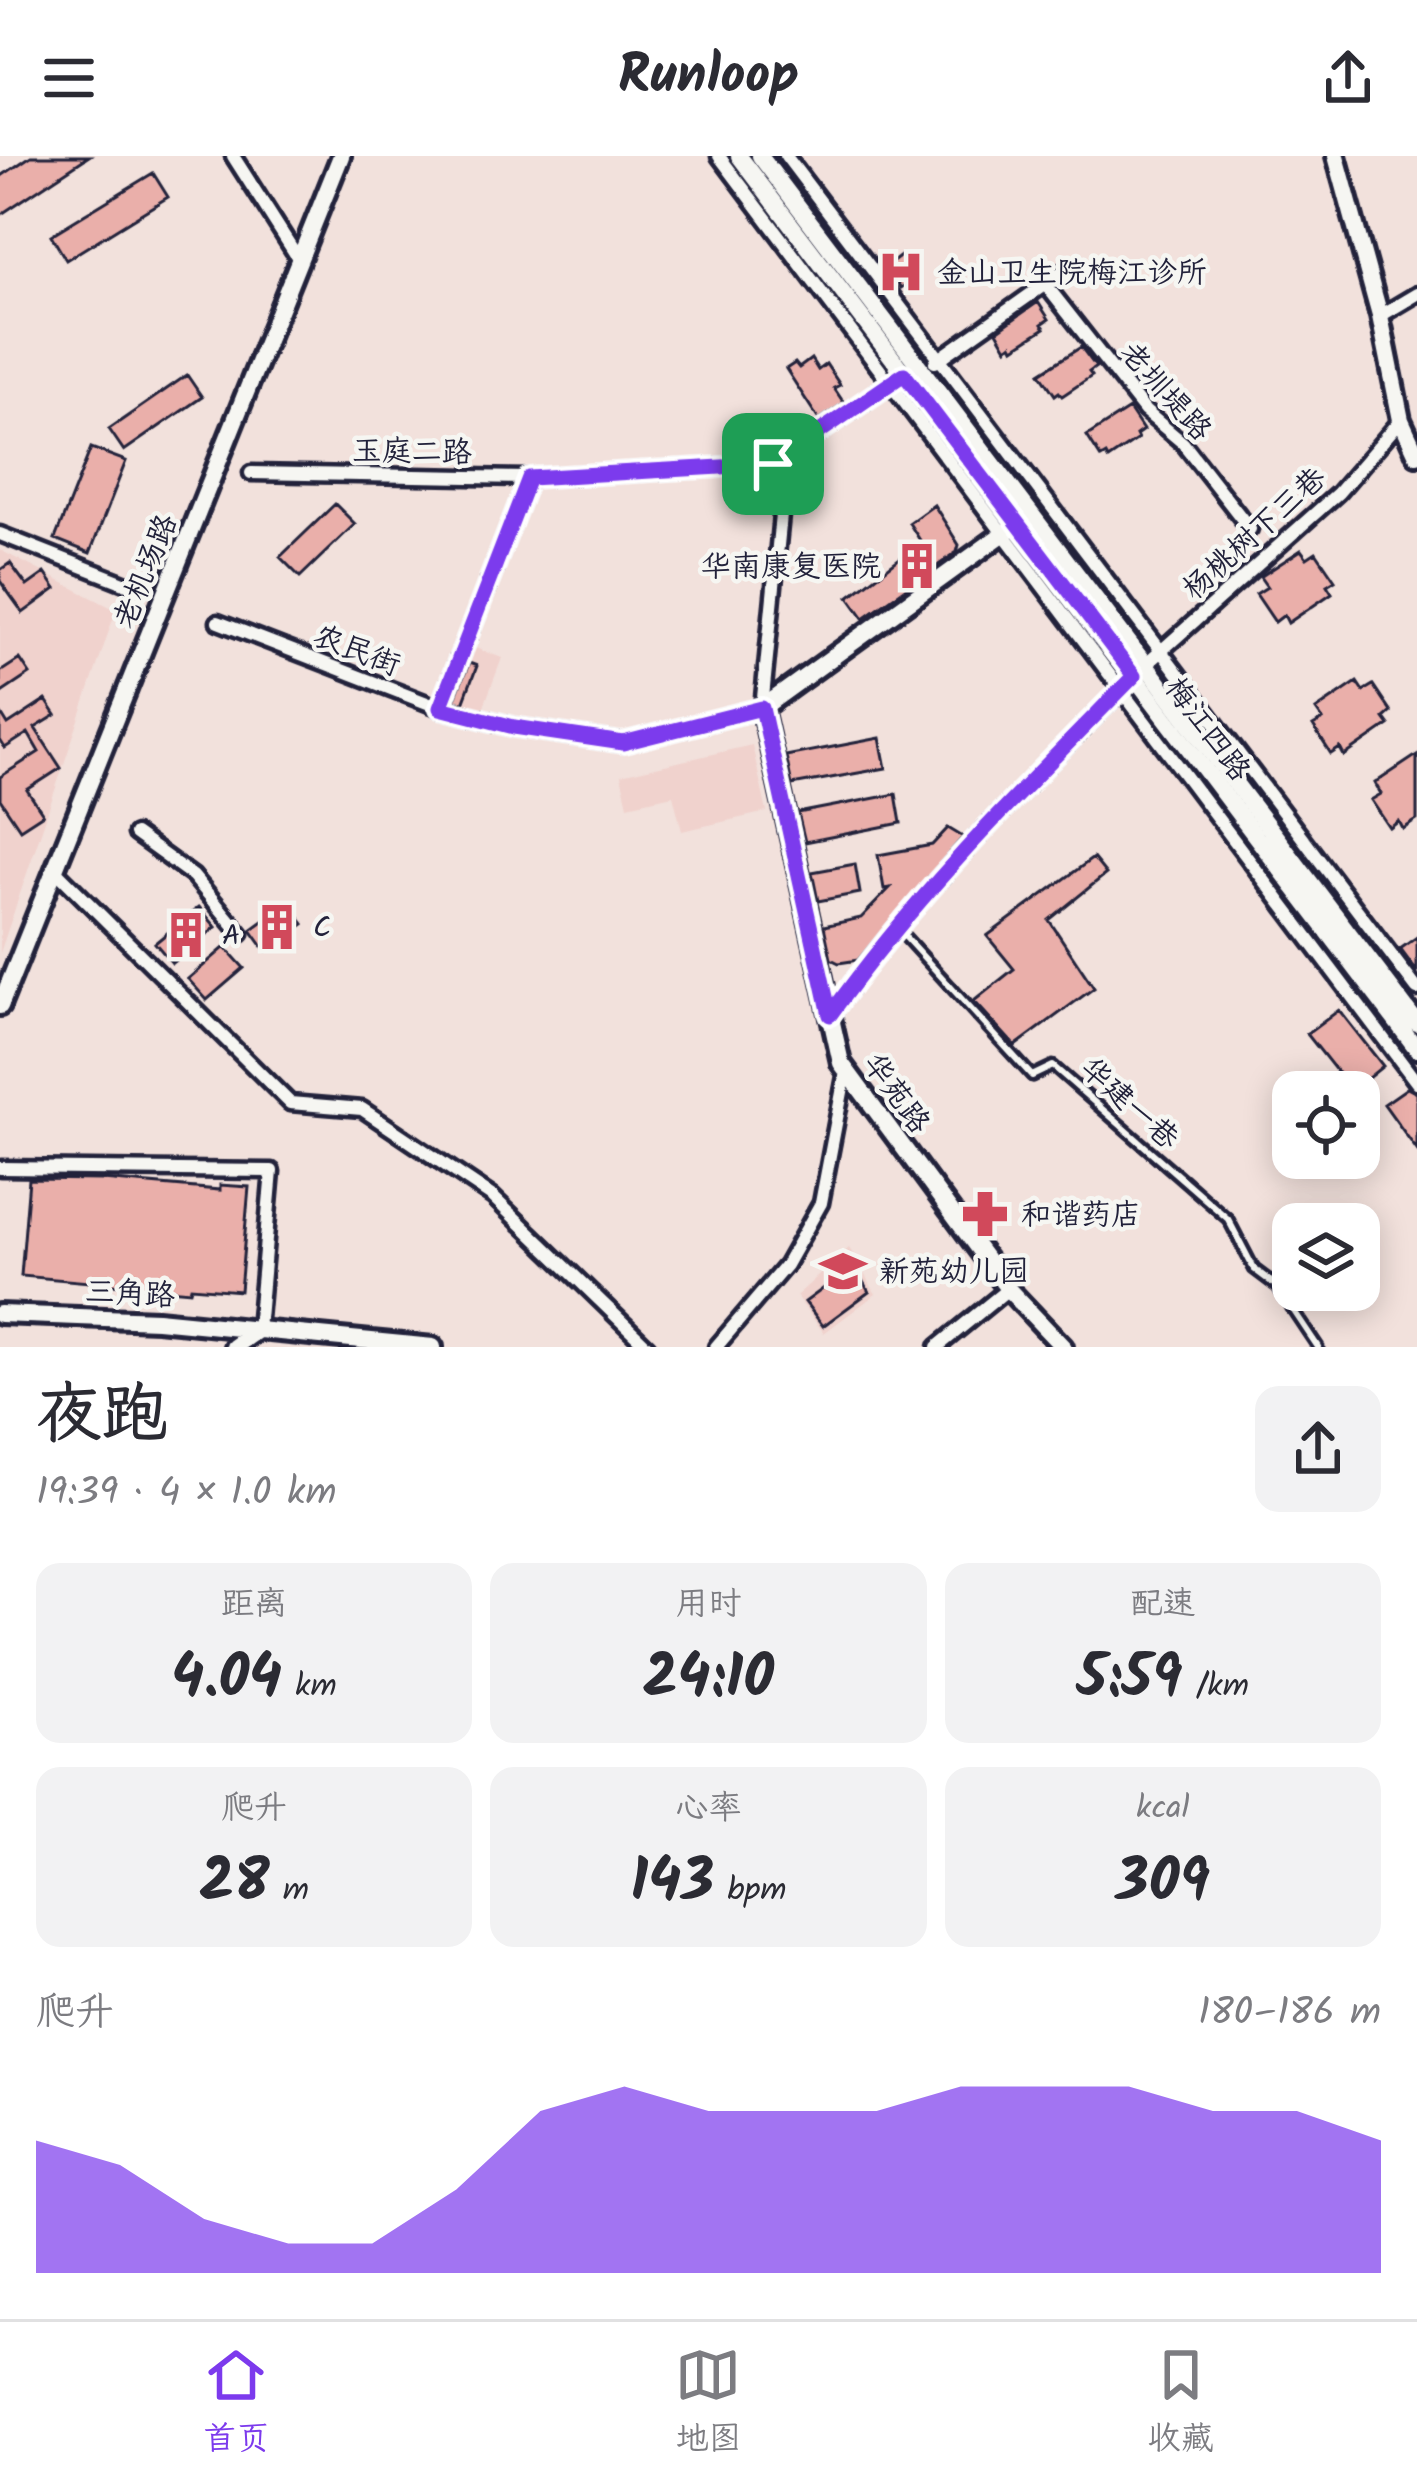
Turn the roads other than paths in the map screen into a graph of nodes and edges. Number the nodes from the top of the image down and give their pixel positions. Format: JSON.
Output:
{"nodes":[{"id":1,"x":233,"y":156,"type":"edge"},
{"id":2,"x":341,"y":156,"type":"edge"},
{"id":3,"x":719,"y":156,"type":"edge"},
{"id":4,"x":739,"y":156,"type":"edge"},
{"id":5,"x":760,"y":156,"type":"edge"},
{"id":6,"x":786,"y":156,"type":"edge"},
{"id":7,"x":1336,"y":156,"type":"edge"},
{"id":8,"x":298,"y":258,"type":"junction"},
{"id":9,"x":1068,"y":268,"type":"dead end"},
{"id":10,"x":1045,"y":284,"type":"junction"},
{"id":11,"x":1417,"y":294,"type":"edge"},
{"id":12,"x":1380,"y":316,"type":"junction"},
{"id":13,"x":907,"y":377,"type":"junction"},
{"id":14,"x":1401,"y":420,"type":"junction"},
{"id":15,"x":787,"y":454,"type":"junction"},
{"id":16,"x":1417,"y":455,"type":"edge"},
{"id":17,"x":251,"y":473,"type":"dead end"},
{"id":18,"x":529,"y":478,"type":"junction"},
{"id":19,"x":1018,"y":523,"type":"junction"},
{"id":20,"x":1250,"y":530,"type":"dead end"},
{"id":21,"x":0,"y":534,"type":"edge"},
{"id":22,"x":132,"y":586,"type":"dead end"},
{"id":23,"x":218,"y":622,"type":"dead end"},
{"id":24,"x":1134,"y":676,"type":"junction"},
{"id":25,"x":440,"y":708,"type":"junction"},
{"id":26,"x":762,"y":708,"type":"junction"},
{"id":27,"x":135,"y":835,"type":"dead end"},
{"id":28,"x":53,"y":869,"type":"junction"},
{"id":29,"x":896,"y":927,"type":"junction"},
{"id":30,"x":241,"y":934,"type":"dead end"},
{"id":31,"x":1417,"y":988,"type":"edge"},
{"id":32,"x":0,"y":1006,"type":"edge"},
{"id":33,"x":830,"y":1015,"type":"junction"},
{"id":34,"x":1417,"y":1022,"type":"edge"},
{"id":35,"x":1417,"y":1048,"type":"edge"},
{"id":36,"x":846,"y":1071,"type":"junction"},
{"id":37,"x":1417,"y":1083,"type":"edge"},
{"id":38,"x":0,"y":1168,"type":"edge"},
{"id":39,"x":1008,"y":1289,"type":"junction"},
{"id":40,"x":0,"y":1313,"type":"edge"},
{"id":41,"x":258,"y":1330,"type":"junction"},
{"id":42,"x":234,"y":1347,"type":"edge"},
{"id":43,"x":433,"y":1347,"type":"edge"},
{"id":44,"x":648,"y":1347,"type":"edge"},
{"id":45,"x":716,"y":1347,"type":"edge"},
{"id":46,"x":938,"y":1347,"type":"edge"},
{"id":47,"x":1063,"y":1347,"type":"edge"},
{"id":48,"x":1318,"y":1347,"type":"edge"}],
"edges":[{"from":1,"to":8,"type":"street"},
{"from":2,"to":8,"type":"street","name":"老机场路"},
{"from":3,"to":37,"type":"street"},
{"from":4,"to":13,"type":"street","name":"梅江四路"},
{"from":5,"to":34,"type":"street","name":"梅江四路"},
{"from":6,"to":31,"type":"street"},
{"from":7,"to":12,"type":"street"},
{"from":8,"to":28,"type":"street","name":"老机场路"},
{"from":9,"to":10,"type":"street","name":"玉庭二路"},
{"from":10,"to":13,"type":"street","name":"玉庭二路"},
{"from":10,"to":20,"type":"street","name":"老圳堤路"},
{"from":11,"to":12,"type":"street"},
{"from":12,"to":14,"type":"street"},
{"from":13,"to":15,"type":"street","name":"玉庭二路"},
{"from":13,"to":19,"type":"street","name":"梅江四路"},
{"from":14,"to":16,"type":"street"},
{"from":14,"to":24,"type":"street","name":"杨桃树下三巷"},
{"from":15,"to":18,"type":"street","name":"玉庭二路"},
{"from":15,"to":26,"type":"street"},
{"from":17,"to":18,"type":"street","name":"玉庭二路"},
{"from":18,"to":25,"type":"street"},
{"from":19,"to":24,"type":"street","name":"梅江四路"},
{"from":19,"to":26,"type":"street"},
{"from":21,"to":22,"type":"street"},
{"from":23,"to":25,"type":"street","name":"农民街"},
{"from":24,"to":29,"type":"street","name":"杨桃树下三巷"},
{"from":24,"to":35,"type":"street","name":"梅江四路"},
{"from":25,"to":26,"type":"street","name":"农民街"},
{"from":26,"to":33,"type":"street","name":"华苑路"},
{"from":27,"to":30,"type":"street"},
{"from":28,"to":32,"type":"street","name":"老机场路"},
{"from":28,"to":44,"type":"street"},
{"from":29,"to":33,"type":"street","name":"杨桃树下三巷"},
{"from":29,"to":48,"type":"lane","name":"华建一巷"},
{"from":33,"to":36,"type":"street","name":"华苑路"},
{"from":36,"to":39,"type":"street","name":"华苑路"},
{"from":36,"to":45,"type":"street"},
{"from":38,"to":41,"type":"street"},
{"from":39,"to":46,"type":"street"},
{"from":39,"to":47,"type":"street","name":"华苑路"},
{"from":40,"to":41,"type":"street","name":"三角路"},
{"from":41,"to":42,"type":"street"},
{"from":41,"to":43,"type":"street","name":"三角路"}]}
